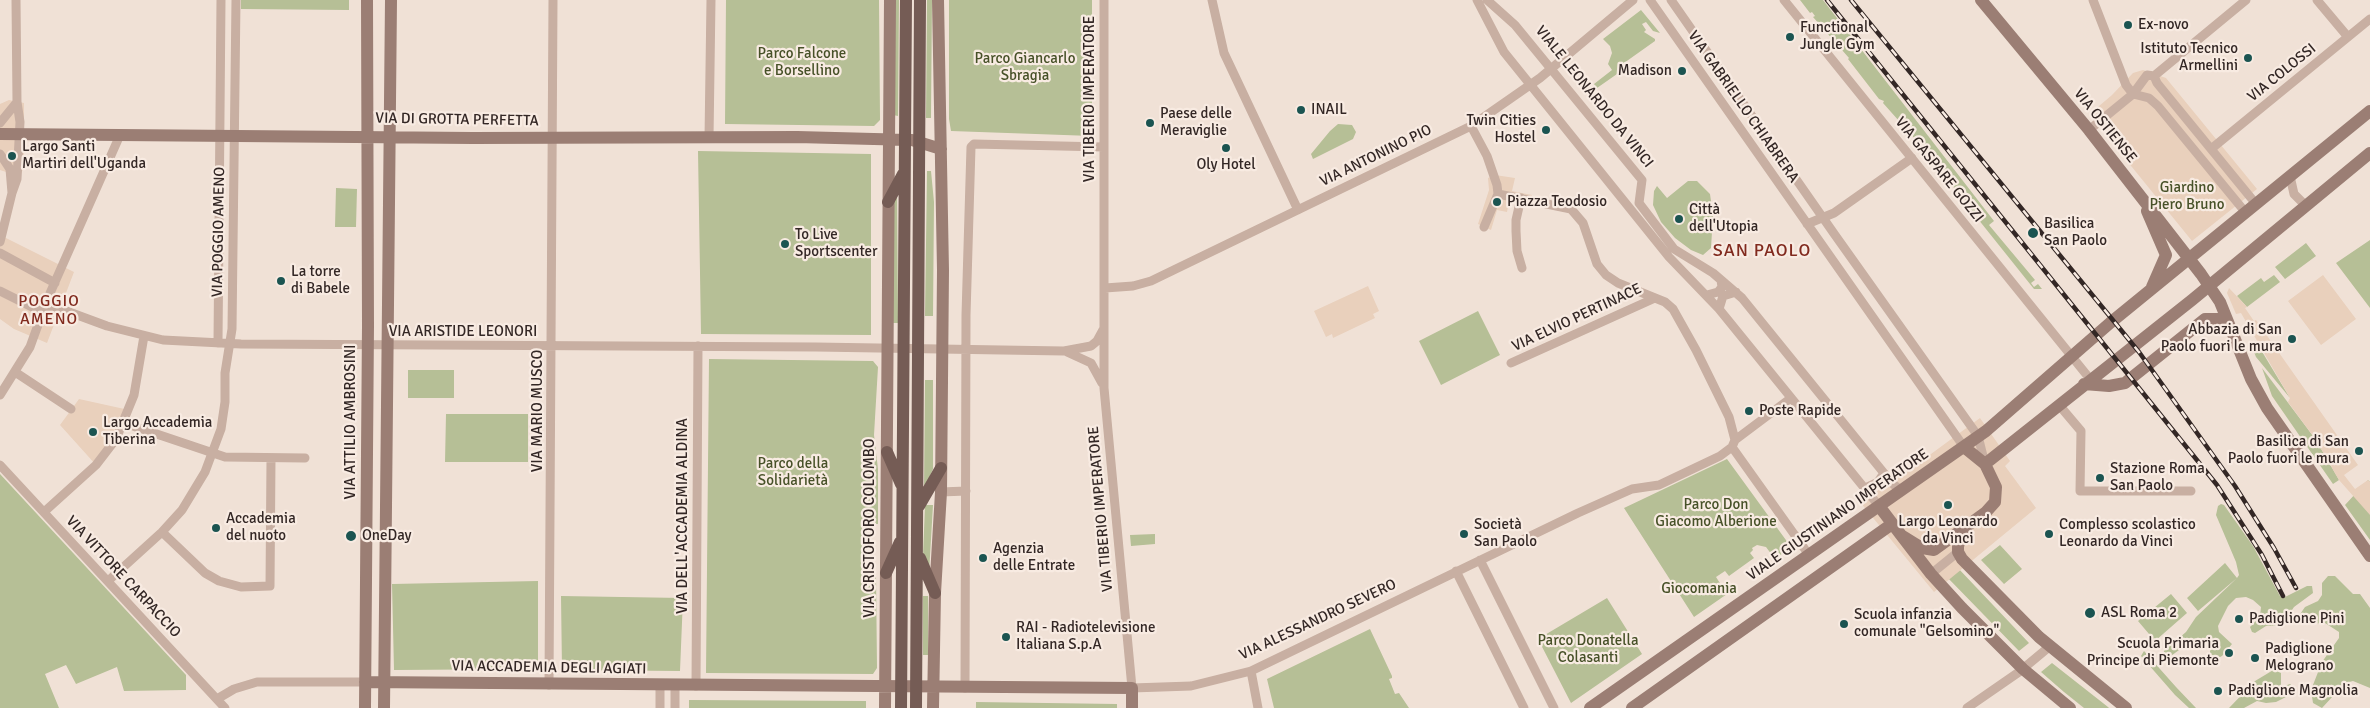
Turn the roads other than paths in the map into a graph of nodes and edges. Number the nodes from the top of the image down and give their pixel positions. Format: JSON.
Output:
{"nodes":[{"id":1,"x":16,"y":0,"type":"edge"},
{"id":2,"x":221,"y":0,"type":"edge"},
{"id":3,"x":236,"y":0,"type":"edge"},
{"id":4,"x":367,"y":0,"type":"edge"},
{"id":5,"x":391,"y":0,"type":"edge"},
{"id":6,"x":553,"y":0,"type":"edge"},
{"id":7,"x":711,"y":0,"type":"edge"},
{"id":8,"x":890,"y":0,"type":"edge"},
{"id":9,"x":906,"y":0,"type":"edge"},
{"id":10,"x":920,"y":0,"type":"edge"},
{"id":11,"x":938,"y":0,"type":"edge"},
{"id":12,"x":1104,"y":0,"type":"edge"},
{"id":13,"x":1212,"y":0,"type":"edge"},
{"id":14,"x":1477,"y":0,"type":"edge"},
{"id":15,"x":1487,"y":0,"type":"edge"},
{"id":16,"x":1633,"y":0,"type":"edge"},
{"id":17,"x":1671,"y":0,"type":"edge"},
{"id":18,"x":1784,"y":0,"type":"edge"},
{"id":19,"x":1982,"y":0,"type":"edge"},
{"id":20,"x":2093,"y":0,"type":"edge"},
{"id":21,"x":2246,"y":0,"type":"edge"},
{"id":22,"x":2318,"y":0,"type":"edge"},
{"id":23,"x":1655,"y":2,"type":"edge"},
{"id":24,"x":236,"y":11,"type":"junction"},
{"id":25,"x":221,"y":12,"type":"junction"},
{"id":26,"x":2370,"y":19,"type":"edge"},
{"id":27,"x":2348,"y":37,"type":"junction"},
{"id":28,"x":1551,"y":68,"type":"junction"},
{"id":29,"x":2154,"y":76,"type":"junction"},
{"id":30,"x":1530,"y":85,"type":"junction"},
{"id":31,"x":2133,"y":94,"type":"junction"},
{"id":32,"x":17,"y":102,"type":"junction"},
{"id":33,"x":2370,"y":111,"type":"edge"},
{"id":34,"x":0,"y":123,"type":"edge"},
{"id":35,"x":1471,"y":126,"type":"junction"},
{"id":36,"x":2089,"y":130,"type":"junction"},
{"id":37,"x":0,"y":134,"type":"edge"},
{"id":38,"x":22,"y":134,"type":"junction"},
{"id":39,"x":120,"y":135,"type":"junction"},
{"id":40,"x":220,"y":135,"type":"junction"},
{"id":41,"x":234,"y":135,"type":"junction"},
{"id":42,"x":367,"y":136,"type":"junction"},
{"id":43,"x":389,"y":136,"type":"junction"},
{"id":44,"x":552,"y":138,"type":"junction"},
{"id":45,"x":709,"y":138,"type":"junction"},
{"id":46,"x":888,"y":139,"type":"junction"},
{"id":47,"x":905,"y":140,"type":"junction"},
{"id":48,"x":920,"y":142,"type":"junction"},
{"id":49,"x":1104,"y":147,"type":"junction"},
{"id":50,"x":941,"y":149,"type":"junction"},
{"id":51,"x":2211,"y":149,"type":"junction"},
{"id":52,"x":2370,"y":153,"type":"edge"},
{"id":53,"x":0,"y":154,"type":"edge"},
{"id":54,"x":1912,"y":158,"type":"junction"},
{"id":55,"x":905,"y":169,"type":"junction"},
{"id":56,"x":2290,"y":176,"type":"junction"},
{"id":57,"x":12,"y":193,"type":"junction"},
{"id":58,"x":1498,"y":194,"type":"junction"},
{"id":59,"x":1521,"y":198,"type":"junction"},
{"id":60,"x":888,"y":202,"type":"junction"},
{"id":61,"x":2145,"y":202,"type":"junction"},
{"id":62,"x":2305,"y":205,"type":"junction"},
{"id":63,"x":2251,"y":209,"type":"junction"},
{"id":64,"x":1298,"y":210,"type":"junction"},
{"id":65,"x":1826,"y":222,"type":"junction"},
{"id":66,"x":1807,"y":224,"type":"junction"},
{"id":67,"x":1484,"y":227,"type":"dead end"},
{"id":68,"x":1815,"y":235,"type":"junction"},
{"id":69,"x":0,"y":242,"type":"edge"},
{"id":70,"x":0,"y":253,"type":"edge"},
{"id":71,"x":2190,"y":259,"type":"junction"},
{"id":72,"x":1522,"y":268,"type":"dead end"},
{"id":73,"x":1722,"y":280,"type":"junction"},
{"id":74,"x":54,"y":284,"type":"junction"},
{"id":75,"x":2209,"y":285,"type":"junction"},
{"id":76,"x":1105,"y":288,"type":"junction"},
{"id":77,"x":2150,"y":290,"type":"junction"},
{"id":78,"x":0,"y":292,"type":"edge"},
{"id":79,"x":1736,"y":292,"type":"junction"},
{"id":80,"x":1707,"y":295,"type":"junction"},
{"id":81,"x":1655,"y":298,"type":"junction"},
{"id":82,"x":1719,"y":309,"type":"junction"},
{"id":83,"x":42,"y":312,"type":"junction"},
{"id":84,"x":2230,"y":326,"type":"junction"},
{"id":85,"x":218,"y":328,"type":"junction"},
{"id":86,"x":1104,"y":328,"type":"junction"},
{"id":87,"x":232,"y":329,"type":"junction"},
{"id":88,"x":144,"y":336,"type":"junction"},
{"id":89,"x":218,"y":343,"type":"junction"},
{"id":90,"x":230,"y":343,"type":"junction"},
{"id":91,"x":368,"y":345,"type":"junction"},
{"id":92,"x":387,"y":345,"type":"junction"},
{"id":93,"x":552,"y":346,"type":"junction"},
{"id":94,"x":698,"y":346,"type":"junction"},
{"id":95,"x":888,"y":348,"type":"junction"},
{"id":96,"x":904,"y":349,"type":"junction"},
{"id":97,"x":918,"y":349,"type":"junction"},
{"id":98,"x":941,"y":349,"type":"junction"},
{"id":99,"x":966,"y":349,"type":"junction"},
{"id":100,"x":1064,"y":351,"type":"junction"},
{"id":101,"x":2073,"y":357,"type":"junction"},
{"id":102,"x":1511,"y":363,"type":"dead end"},
{"id":103,"x":15,"y":372,"type":"junction"},
{"id":104,"x":2087,"y":382,"type":"junction"},
{"id":105,"x":1104,"y":388,"type":"junction"},
{"id":106,"x":0,"y":395,"type":"edge"},
{"id":107,"x":1792,"y":398,"type":"junction"},
{"id":108,"x":2059,"y":404,"type":"junction"},
{"id":109,"x":71,"y":409,"type":"dead end"},
{"id":110,"x":1965,"y":417,"type":"junction"},
{"id":111,"x":124,"y":423,"type":"junction"},
{"id":112,"x":1951,"y":427,"type":"junction"},
{"id":113,"x":1978,"y":436,"type":"junction"},
{"id":114,"x":1734,"y":444,"type":"junction"},
{"id":115,"x":1964,"y":447,"type":"junction"},
{"id":116,"x":887,"y":452,"type":"junction"},
{"id":117,"x":213,"y":455,"type":"junction"},
{"id":118,"x":305,"y":458,"type":"dead end"},
{"id":119,"x":271,"y":459,"type":"junction"},
{"id":120,"x":1985,"y":464,"type":"junction"},
{"id":121,"x":0,"y":466,"type":"edge"},
{"id":122,"x":941,"y":468,"type":"junction"},
{"id":123,"x":1884,"y":473,"type":"junction"},
{"id":124,"x":1865,"y":488,"type":"junction"},
{"id":125,"x":903,"y":490,"type":"junction"},
{"id":126,"x":1900,"y":490,"type":"junction"},
{"id":127,"x":966,"y":491,"type":"junction"},
{"id":128,"x":2191,"y":491,"type":"dead end"},
{"id":129,"x":941,"y":492,"type":"junction"},
{"id":130,"x":1879,"y":506,"type":"junction"},
{"id":131,"x":918,"y":509,"type":"junction"},
{"id":132,"x":44,"y":512,"type":"junction"},
{"id":133,"x":1892,"y":524,"type":"junction"},
{"id":134,"x":1965,"y":528,"type":"junction"},
{"id":135,"x":162,"y":532,"type":"junction"},
{"id":136,"x":903,"y":535,"type":"junction"},
{"id":137,"x":1901,"y":535,"type":"junction"},
{"id":138,"x":917,"y":550,"type":"junction"},
{"id":139,"x":1958,"y":552,"type":"junction"},
{"id":140,"x":1809,"y":555,"type":"junction"},
{"id":141,"x":2370,"y":556,"type":"edge"},
{"id":142,"x":1480,"y":560,"type":"junction"},
{"id":143,"x":1456,"y":571,"type":"junction"},
{"id":144,"x":886,"y":573,"type":"junction"},
{"id":145,"x":1931,"y":574,"type":"junction"},
{"id":146,"x":108,"y":581,"type":"junction"},
{"id":147,"x":935,"y":593,"type":"junction"},
{"id":148,"x":2049,"y":647,"type":"junction"},
{"id":149,"x":2023,"y":669,"type":"junction"},
{"id":150,"x":1251,"y":671,"type":"junction"},
{"id":151,"x":365,"y":682,"type":"junction"},
{"id":152,"x":384,"y":682,"type":"junction"},
{"id":153,"x":549,"y":685,"type":"junction"},
{"id":154,"x":660,"y":686,"type":"junction"},
{"id":155,"x":675,"y":686,"type":"junction"},
{"id":156,"x":696,"y":686,"type":"junction"},
{"id":157,"x":916,"y":686,"type":"junction"},
{"id":158,"x":885,"y":687,"type":"junction"},
{"id":159,"x":901,"y":687,"type":"junction"},
{"id":160,"x":934,"y":687,"type":"junction"},
{"id":161,"x":965,"y":688,"type":"junction"},
{"id":162,"x":1132,"y":688,"type":"junction"},
{"id":163,"x":217,"y":699,"type":"junction"},
{"id":164,"x":226,"y":708,"type":"edge"},
{"id":165,"x":365,"y":708,"type":"edge"},
{"id":166,"x":384,"y":708,"type":"edge"},
{"id":167,"x":660,"y":708,"type":"edge"},
{"id":168,"x":675,"y":708,"type":"edge"},
{"id":169,"x":885,"y":708,"type":"edge"},
{"id":170,"x":901,"y":708,"type":"edge"},
{"id":171,"x":916,"y":708,"type":"edge"},
{"id":172,"x":933,"y":708,"type":"edge"},
{"id":173,"x":1132,"y":708,"type":"edge"},
{"id":174,"x":1258,"y":708,"type":"edge"},
{"id":175,"x":1524,"y":708,"type":"edge"},
{"id":176,"x":1554,"y":708,"type":"edge"},
{"id":177,"x":1590,"y":708,"type":"edge"},
{"id":178,"x":1632,"y":708,"type":"edge"},
{"id":179,"x":1967,"y":708,"type":"edge"},
{"id":180,"x":2070,"y":708,"type":"edge"},
{"id":181,"x":2126,"y":708,"type":"edge"}],
"edges":[{"from":1,"to":32,"type":"street"},
{"from":2,"to":25,"type":"street","name":"VIA POGGIO AMENO"},
{"from":3,"to":24,"type":"street","name":"VIA POGGIO AMENO"},
{"from":4,"to":42,"type":"street","name":"VIA ATTILIO AMBROSINI"},
{"from":5,"to":43,"type":"street"},
{"from":6,"to":44,"type":"street","name":"VIA MARIO MUSCO"},
{"from":7,"to":45,"type":"street"},
{"from":8,"to":46,"type":"street","name":"VIA CRISTOFORO COLOMBO"},
{"from":9,"to":47,"type":"main road"},
{"from":10,"to":48,"type":"main road"},
{"from":11,"to":50,"type":"street"},
{"from":12,"to":49,"type":"street","name":"VIA TIBERIO IMPERATORE"},
{"from":13,"to":64,"type":"street"},
{"from":14,"to":30,"type":"street"},
{"from":15,"to":28,"type":"street","name":"VIALE LEONARDO DA VINCI"},
{"from":16,"to":28,"type":"street","name":"VIA ANTONINO PIO"},
{"from":17,"to":65,"type":"street","name":"VIA GABRIELLO CHIABRERA"},
{"from":18,"to":54,"type":"street","name":"VIA GASPARE GOZZI"},
{"from":19,"to":36,"type":"street","name":"VIA OSTIENSE"},
{"from":20,"to":31,"type":"street"},
{"from":21,"to":29,"type":"street"},
{"from":22,"to":27,"type":"street"},
{"from":23,"to":66,"type":"street","name":"VIA GABRIELLO CHIABRERA"},
{"from":24,"to":25,"type":"street"},
{"from":24,"to":41,"type":"street","name":"VIA POGGIO AMENO"},
{"from":25,"to":40,"type":"street","name":"VIA POGGIO AMENO"},
{"from":26,"to":27,"type":"street","name":"VIA COLOSSI"},
{"from":27,"to":51,"type":"street","name":"VIA COLOSSI"},
{"from":28,"to":30,"type":"street","name":"VIA ANTONINO PIO"},
{"from":28,"to":73,"type":"street","name":"VIALE LEONARDO DA VINCI"},
{"from":29,"to":31,"type":"street"},
{"from":29,"to":51,"type":"street"},
{"from":30,"to":35,"type":"street","name":"VIA ANTONINO PIO"},
{"from":30,"to":80,"type":"street"},
{"from":31,"to":36,"type":"street"},
{"from":31,"to":63,"type":"street"},
{"from":32,"to":34,"type":"street"},
{"from":32,"to":38,"type":"street"},
{"from":33,"to":56,"type":"street","name":"VIALE GIUSTINIANO IMPERATORE"},
{"from":35,"to":58,"type":"street"},
{"from":35,"to":64,"type":"street","name":"VIA ANTONINO PIO"},
{"from":36,"to":61,"type":"street","name":"VIA OSTIENSE"},
{"from":37,"to":38,"type":"street"},
{"from":38,"to":39,"type":"street","name":"VIA DI GROTTA PERFETTA"},
{"from":38,"to":57,"type":"street"},
{"from":39,"to":40,"type":"street","name":"VIA DI GROTTA PERFETTA"},
{"from":39,"to":74,"type":"street"},
{"from":40,"to":41,"type":"street","name":"VIA DI GROTTA PERFETTA"},
{"from":40,"to":85,"type":"street","name":"VIA POGGIO AMENO"},
{"from":41,"to":42,"type":"street","name":"VIA DI GROTTA PERFETTA"},
{"from":41,"to":87,"type":"street","name":"VIA POGGIO AMENO"},
{"from":42,"to":43,"type":"street","name":"VIA DI GROTTA PERFETTA"},
{"from":42,"to":91,"type":"street","name":"VIA ATTILIO AMBROSINI"},
{"from":43,"to":44,"type":"street","name":"VIA DI GROTTA PERFETTA"},
{"from":43,"to":92,"type":"street"},
{"from":44,"to":45,"type":"street","name":"VIA DI GROTTA PERFETTA"},
{"from":44,"to":93,"type":"street","name":"VIA MARIO MUSCO"},
{"from":45,"to":46,"type":"street","name":"VIA DI GROTTA PERFETTA"},
{"from":46,"to":47,"type":"street"},
{"from":46,"to":60,"type":"street","name":"VIA CRISTOFORO COLOMBO"},
{"from":47,"to":48,"type":"street"},
{"from":47,"to":55,"type":"main road"},
{"from":48,"to":50,"type":"street"},
{"from":48,"to":97,"type":"main road"},
{"from":49,"to":76,"type":"street","name":"VIA TIBERIO IMPERATORE"},
{"from":49,"to":99,"type":"street"},
{"from":50,"to":98,"type":"street"},
{"from":51,"to":63,"type":"street"},
{"from":52,"to":62,"type":"street"},
{"from":53,"to":57,"type":"street"},
{"from":54,"to":65,"type":"street"},
{"from":54,"to":101,"type":"street","name":"VIA GASPARE GOZZI"},
{"from":55,"to":60,"type":"main road"},
{"from":55,"to":96,"type":"main road"},
{"from":56,"to":62,"type":"street"},
{"from":56,"to":63,"type":"street","name":"VIALE GIUSTINIANO IMPERATORE"},
{"from":57,"to":69,"type":"street"},
{"from":58,"to":59,"type":"street"},
{"from":58,"to":67,"type":"street"},
{"from":59,"to":72,"type":"street"},
{"from":59,"to":81,"type":"street"},
{"from":60,"to":95,"type":"street","name":"VIA CRISTOFORO COLOMBO"},
{"from":61,"to":71,"type":"street","name":"VIA OSTIENSE"},
{"from":61,"to":77,"type":"street"},
{"from":62,"to":75,"type":"street"},
{"from":63,"to":71,"type":"street","name":"VIALE GIUSTINIANO IMPERATORE"},
{"from":64,"to":76,"type":"street","name":"VIA ANTONINO PIO"},
{"from":65,"to":66,"type":"street"},
{"from":65,"to":68,"type":"street"},
{"from":65,"to":110,"type":"street","name":"VIA GABRIELLO CHIABRERA"},
{"from":66,"to":68,"type":"street","name":"VIA GABRIELLO CHIABRERA"},
{"from":68,"to":112,"type":"street","name":"VIA GABRIELLO CHIABRERA"},
{"from":70,"to":74,"type":"street"},
{"from":71,"to":75,"type":"street","name":"VIA OSTIENSE"},
{"from":71,"to":77,"type":"street","name":"VIALE GIUSTINIANO IMPERATORE"},
{"from":73,"to":79,"type":"street","name":"VIALE LEONARDO DA VINCI"},
{"from":73,"to":80,"type":"street"},
{"from":74,"to":83,"type":"street"},
{"from":75,"to":84,"type":"street","name":"VIA OSTIENSE"},
{"from":75,"to":104,"type":"street"},
{"from":76,"to":86,"type":"street","name":"VIA TIBERIO IMPERATORE"},
{"from":77,"to":101,"type":"street","name":"VIALE GIUSTINIANO IMPERATORE"},
{"from":78,"to":83,"type":"street"},
{"from":79,"to":82,"type":"street"},
{"from":79,"to":123,"type":"street","name":"VIALE LEONARDO DA VINCI"},
{"from":80,"to":82,"type":"street"},
{"from":81,"to":102,"type":"street","name":"VIA ELVIO PERTINACE"},
{"from":81,"to":114,"type":"street"},
{"from":82,"to":107,"type":"street"},
{"from":83,"to":88,"type":"street","name":"VIA ARISTIDE LEONORI"},
{"from":83,"to":103,"type":"street"},
{"from":84,"to":104,"type":"street"},
{"from":84,"to":141,"type":"street","name":"VIA OSTIENSE"},
{"from":85,"to":87,"type":"street"},
{"from":85,"to":89,"type":"street","name":"VIA POGGIO AMENO"},
{"from":86,"to":100,"type":"street"},
{"from":86,"to":105,"type":"street","name":"VIA TIBERIO IMPERATORE"},
{"from":87,"to":90,"type":"street","name":"VIA POGGIO AMENO"},
{"from":88,"to":89,"type":"street","name":"VIA ARISTIDE LEONORI"},
{"from":88,"to":111,"type":"street"},
{"from":89,"to":90,"type":"street","name":"VIA ARISTIDE LEONORI"},
{"from":90,"to":91,"type":"street","name":"VIA ARISTIDE LEONORI"},
{"from":90,"to":117,"type":"street","name":"VIA POGGIO AMENO"},
{"from":91,"to":92,"type":"street","name":"VIA ARISTIDE LEONORI"},
{"from":91,"to":151,"type":"street","name":"VIA ATTILIO AMBROSINI"},
{"from":92,"to":93,"type":"street","name":"VIA ARISTIDE LEONORI"},
{"from":92,"to":152,"type":"street"},
{"from":93,"to":94,"type":"street","name":"VIA ARISTIDE LEONORI"},
{"from":93,"to":153,"type":"street","name":"VIA MARIO MUSCO"},
{"from":94,"to":95,"type":"street","name":"VIA ARISTIDE LEONORI"},
{"from":94,"to":156,"type":"street","name":"VIA DELL'ACCADEMIA ALDINA"},
{"from":95,"to":96,"type":"street"},
{"from":95,"to":116,"type":"street","name":"VIA CRISTOFORO COLOMBO"},
{"from":96,"to":97,"type":"street"},
{"from":96,"to":125,"type":"main road"},
{"from":97,"to":98,"type":"street"},
{"from":97,"to":131,"type":"main road"},
{"from":98,"to":99,"type":"street"},
{"from":98,"to":122,"type":"street"},
{"from":99,"to":100,"type":"street"},
{"from":99,"to":127,"type":"street"},
{"from":100,"to":105,"type":"street"},
{"from":101,"to":104,"type":"street"},
{"from":101,"to":113,"type":"street","name":"VIALE GIUSTINIANO IMPERATORE"},
{"from":103,"to":106,"type":"street"},
{"from":103,"to":109,"type":"street"},
{"from":104,"to":108,"type":"street"},
{"from":105,"to":162,"type":"street","name":"VIA TIBERIO IMPERATORE"},
{"from":107,"to":114,"type":"street","name":"VIA ALESSANDRO SEVERO"},
{"from":107,"to":124,"type":"street"},
{"from":108,"to":120,"type":"street"},
{"from":108,"to":128,"type":"street"},
{"from":110,"to":112,"type":"street"},
{"from":110,"to":113,"type":"street","name":"VIA GABRIELLO CHIABRERA"},
{"from":111,"to":117,"type":"street"},
{"from":111,"to":132,"type":"street"},
{"from":112,"to":115,"type":"street","name":"VIA GABRIELLO CHIABRERA"},
{"from":113,"to":115,"type":"street","name":"VIALE GIUSTINIANO IMPERATORE"},
{"from":113,"to":120,"type":"street"},
{"from":114,"to":140,"type":"street"},
{"from":114,"to":142,"type":"street","name":"VIA ALESSANDRO SEVERO"},
{"from":115,"to":120,"type":"street"},
{"from":115,"to":126,"type":"street","name":"VIALE GIUSTINIANO IMPERATORE"},
{"from":116,"to":125,"type":"main road"},
{"from":116,"to":144,"type":"street","name":"VIA CRISTOFORO COLOMBO"},
{"from":117,"to":119,"type":"street"},
{"from":117,"to":135,"type":"street","name":"VIA POGGIO AMENO"},
{"from":118,"to":119,"type":"street"},
{"from":119,"to":135,"type":"street"},
{"from":120,"to":134,"type":"street"},
{"from":121,"to":132,"type":"street","name":"VIA VITTORE CARPACCIO"},
{"from":122,"to":129,"type":"street"},
{"from":122,"to":131,"type":"main road"},
{"from":123,"to":124,"type":"street"},
{"from":123,"to":126,"type":"street","name":"VIALE LEONARDO DA VINCI"},
{"from":124,"to":130,"type":"street"},
{"from":125,"to":136,"type":"main road"},
{"from":126,"to":130,"type":"street","name":"VIALE GIUSTINIANO IMPERATORE"},
{"from":127,"to":129,"type":"street"},
{"from":127,"to":161,"type":"street"},
{"from":129,"to":147,"type":"street"},
{"from":130,"to":133,"type":"street"},
{"from":130,"to":140,"type":"street","name":"VIALE GIUSTINIANO IMPERATORE"},
{"from":131,"to":138,"type":"main road"},
{"from":132,"to":146,"type":"street","name":"VIA VITTORE CARPACCIO"},
{"from":133,"to":137,"type":"street"},
{"from":133,"to":178,"type":"street"},
{"from":134,"to":137,"type":"street"},
{"from":134,"to":139,"type":"street"},
{"from":135,"to":146,"type":"street","name":"VIA POGGIO AMENO"},
{"from":136,"to":144,"type":"main road"},
{"from":136,"to":159,"type":"main road"},
{"from":137,"to":145,"type":"street"},
{"from":138,"to":147,"type":"main road"},
{"from":138,"to":157,"type":"main road"},
{"from":139,"to":145,"type":"street"},
{"from":139,"to":148,"type":"street"},
{"from":140,"to":177,"type":"street","name":"VIALE GIUSTINIANO IMPERATORE"},
{"from":142,"to":143,"type":"street","name":"VIA ALESSANDRO SEVERO"},
{"from":142,"to":176,"type":"street"},
{"from":143,"to":150,"type":"street","name":"VIA ALESSANDRO SEVERO"},
{"from":143,"to":175,"type":"street"},
{"from":144,"to":158,"type":"street","name":"VIA CRISTOFORO COLOMBO"},
{"from":145,"to":149,"type":"street"},
{"from":146,"to":163,"type":"street","name":"VIA VITTORE CARPACCIO"},
{"from":147,"to":160,"type":"street"},
{"from":148,"to":149,"type":"street"},
{"from":148,"to":181,"type":"street"},
{"from":149,"to":179,"type":"street"},
{"from":149,"to":180,"type":"street"},
{"from":150,"to":162,"type":"street","name":"VIA ALESSANDRO SEVERO"},
{"from":150,"to":174,"type":"street"},
{"from":151,"to":152,"type":"street","name":"VIA ACCADEMIA DEGLI AGIATI"},
{"from":151,"to":163,"type":"street","name":"VIA ACCADEMIA DEGLI AGIATI"},
{"from":151,"to":165,"type":"street","name":"VIA ATTILIO AMBROSINI"},
{"from":152,"to":153,"type":"street","name":"VIA ACCADEMIA DEGLI AGIATI"},
{"from":152,"to":166,"type":"street"},
{"from":153,"to":154,"type":"street","name":"VIA ACCADEMIA DEGLI AGIATI"},
{"from":154,"to":155,"type":"street","name":"VIA ACCADEMIA DEGLI AGIATI"},
{"from":154,"to":167,"type":"street"},
{"from":155,"to":156,"type":"street","name":"VIA ACCADEMIA DEGLI AGIATI"},
{"from":155,"to":168,"type":"street"},
{"from":156,"to":158,"type":"street","name":"VIA ACCADEMIA DEGLI AGIATI"},
{"from":157,"to":159,"type":"street","name":"VIA ALESSANDRO SEVERO"},
{"from":157,"to":160,"type":"street","name":"VIA ALESSANDRO SEVERO"},
{"from":157,"to":171,"type":"main road"},
{"from":158,"to":159,"type":"street","name":"VIA ALESSANDRO SEVERO"},
{"from":158,"to":169,"type":"street","name":"VIA CRISTOFORO COLOMBO"},
{"from":159,"to":170,"type":"main road"},
{"from":160,"to":161,"type":"street","name":"VIA ALESSANDRO SEVERO"},
{"from":160,"to":172,"type":"street"},
{"from":161,"to":162,"type":"street","name":"VIA ALESSANDRO SEVERO"},
{"from":162,"to":173,"type":"street"},
{"from":163,"to":164,"type":"street","name":"VIA VITTORE CARPACCIO"}]}
